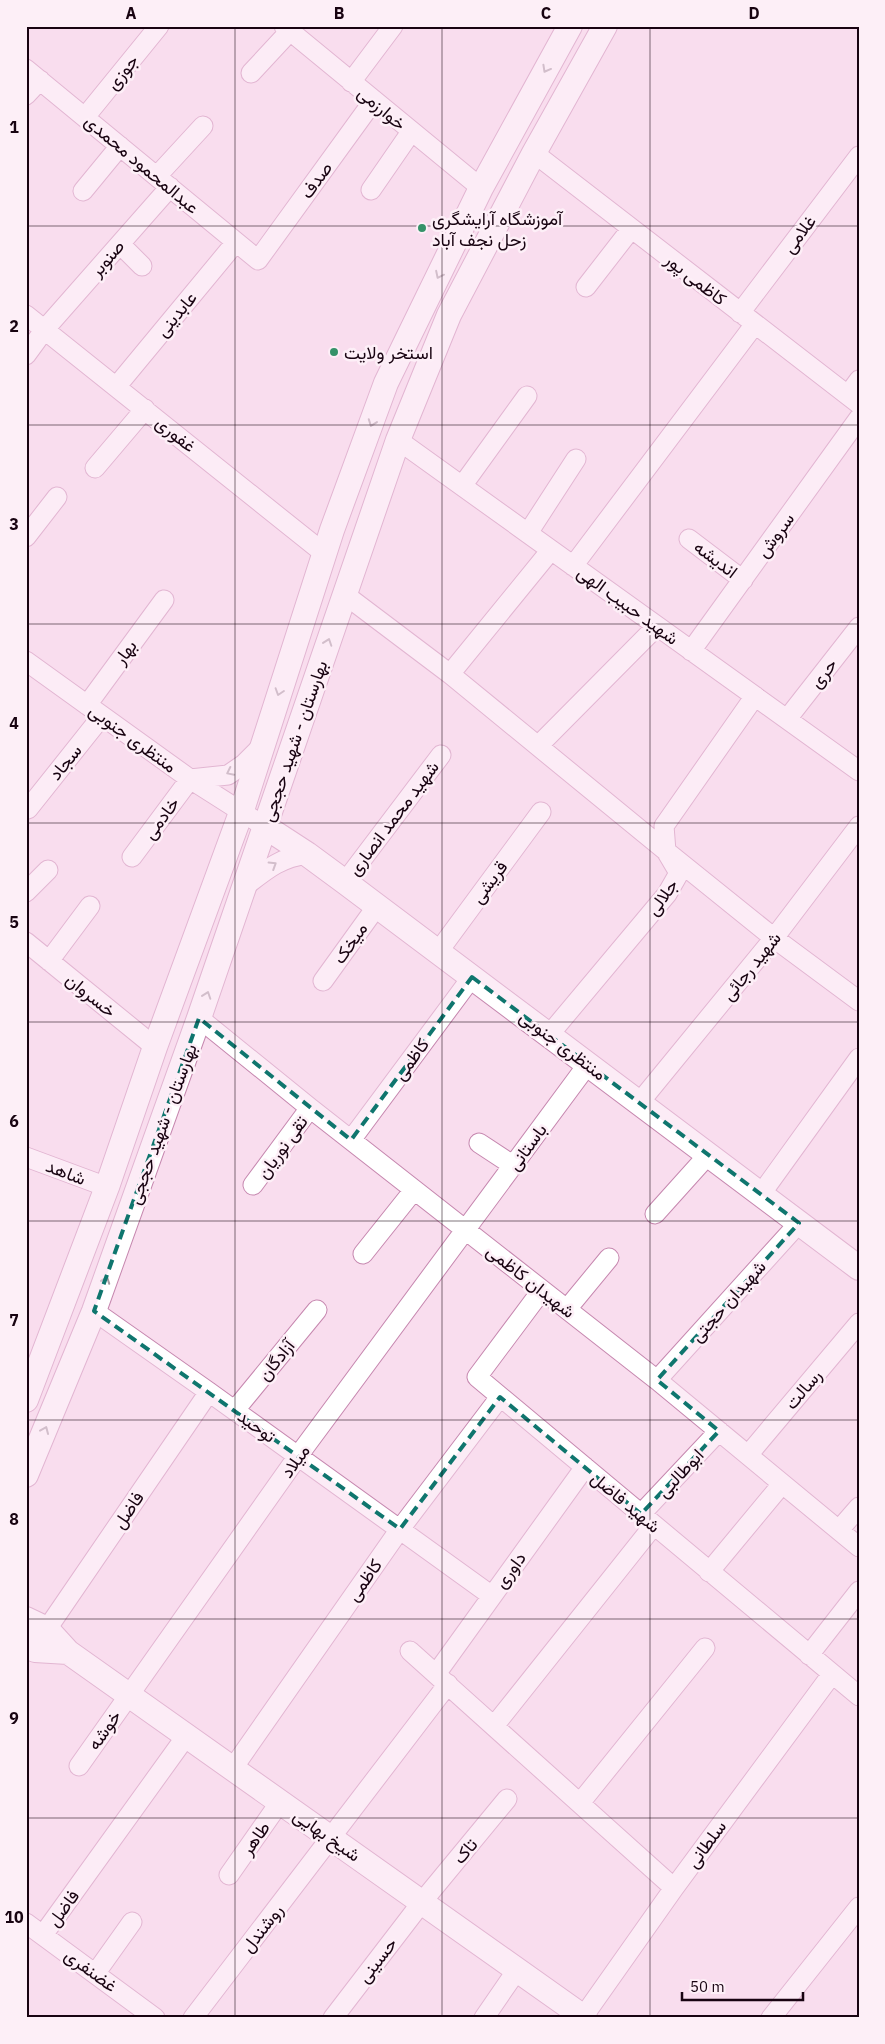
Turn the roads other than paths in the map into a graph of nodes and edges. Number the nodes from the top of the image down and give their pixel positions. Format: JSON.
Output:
{"nodes":[{"id":1,"x":159,"y":26,"type":"edge"},
{"id":2,"x":393,"y":26,"type":"edge"},
{"id":3,"x":570,"y":26,"type":"edge"},
{"id":4,"x":606,"y":26,"type":"edge"},
{"id":5,"x":287,"y":29,"type":"edge"},
{"id":6,"x":251,"y":73,"type":"dead end"},
{"id":7,"x":33,"y":74,"type":"edge"},
{"id":8,"x":351,"y":82,"type":"junction"},
{"id":9,"x":26,"y":95,"type":"edge"},
{"id":10,"x":374,"y":100,"type":"junction"},
{"id":11,"x":85,"y":117,"type":"junction"},
{"id":12,"x":203,"y":126,"type":"dead end"},
{"id":13,"x":411,"y":132,"type":"junction"},
{"id":14,"x":120,"y":146,"type":"junction"},
{"id":15,"x":534,"y":153,"type":"junction"},
{"id":16,"x":859,"y":156,"type":"edge"},
{"id":17,"x":164,"y":182,"type":"junction"},
{"id":18,"x":481,"y":188,"type":"junction"},
{"id":19,"x":371,"y":190,"type":"dead end"},
{"id":20,"x":82,"y":191,"type":"dead end"},
{"id":21,"x":631,"y":229,"type":"junction"},
{"id":22,"x":236,"y":242,"type":"junction"},
{"id":23,"x":120,"y":244,"type":"junction"},
{"id":24,"x":258,"y":260,"type":"joint"},
{"id":25,"x":142,"y":266,"type":"dead end"},
{"id":26,"x":586,"y":287,"type":"dead end"},
{"id":27,"x":740,"y":312,"type":"junction"},
{"id":28,"x":26,"y":315,"type":"edge"},
{"id":29,"x":755,"y":324,"type":"junction"},
{"id":30,"x":45,"y":330,"type":"junction"},
{"id":31,"x":26,"y":355,"type":"edge"},
{"id":32,"x":116,"y":387,"type":"junction"},
{"id":33,"x":855,"y":393,"type":"edge"},
{"id":34,"x":527,"y":396,"type":"dead end"},
{"id":35,"x":144,"y":409,"type":"junction"},
{"id":36,"x":859,"y":418,"type":"edge"},
{"id":37,"x":398,"y":440,"type":"junction"},
{"id":38,"x":576,"y":459,"type":"dead end"},
{"id":39,"x":95,"y":468,"type":"dead end"},
{"id":40,"x":462,"y":486,"type":"junction"},
{"id":41,"x":57,"y":497,"type":"dead end"},
{"id":42,"x":528,"y":534,"type":"junction"},
{"id":43,"x":26,"y":538,"type":"edge"},
{"id":44,"x":689,"y":539,"type":"dead end"},
{"id":45,"x":551,"y":550,"type":"junction"},
{"id":46,"x":325,"y":554,"type":"junction"},
{"id":47,"x":573,"y":566,"type":"junction"},
{"id":48,"x":742,"y":580,"type":"junction"},
{"id":49,"x":344,"y":594,"type":"junction"},
{"id":50,"x":164,"y":600,"type":"dead end"},
{"id":51,"x":657,"y":626,"type":"junction"},
{"id":52,"x":859,"y":627,"type":"edge"},
{"id":53,"x":691,"y":651,"type":"junction"},
{"id":54,"x":26,"y":661,"type":"edge"},
{"id":55,"x":450,"y":674,"type":"junction"},
{"id":56,"x":754,"y":696,"type":"junction"},
{"id":57,"x":87,"y":705,"type":"junction"},
{"id":58,"x":102,"y":716,"type":"junction"},
{"id":59,"x":787,"y":719,"type":"junction"},
{"id":60,"x":539,"y":745,"type":"junction"},
{"id":61,"x":261,"y":747,"type":"junction"},
{"id":62,"x":441,"y":754,"type":"dead end"},
{"id":63,"x":859,"y":771,"type":"edge"},
{"id":64,"x":190,"y":780,"type":"junction"},
{"id":65,"x":28,"y":809,"type":"dead end"},
{"id":66,"x":242,"y":810,"type":"junction"},
{"id":67,"x":541,"y":812,"type":"dead end"},
{"id":68,"x":264,"y":826,"type":"junction"},
{"id":69,"x":859,"y":826,"type":"edge"},
{"id":70,"x":666,"y":852,"type":"junction"},
{"id":71,"x":307,"y":854,"type":"junction"},
{"id":72,"x":132,"y":857,"type":"dead end"},
{"id":73,"x":48,"y":870,"type":"dead end"},
{"id":74,"x":345,"y":882,"type":"junction"},
{"id":75,"x":244,"y":887,"type":"junction"},
{"id":76,"x":26,"y":892,"type":"edge"},
{"id":77,"x":90,"y":906,"type":"dead end"},
{"id":78,"x":377,"y":906,"type":"junction"},
{"id":79,"x":774,"y":938,"type":"junction"},
{"id":80,"x":26,"y":942,"type":"edge"},
{"id":81,"x":438,"y":952,"type":"junction"},
{"id":82,"x":49,"y":961,"type":"junction"},
{"id":83,"x":472,"y":977,"type":"junction"},
{"id":84,"x":323,"y":981,"type":"dead end"},
{"id":85,"x":859,"y":1001,"type":"edge"},
{"id":86,"x":199,"y":1018,"type":"junction"},
{"id":87,"x":549,"y":1035,"type":"junction"},
{"id":88,"x":155,"y":1047,"type":"junction"},
{"id":89,"x":859,"y":1058,"type":"edge"},
{"id":90,"x":588,"y":1064,"type":"junction"},
{"id":91,"x":640,"y":1103,"type":"junction"},
{"id":92,"x":310,"y":1108,"type":"junction"},
{"id":93,"x":351,"y":1140,"type":"junction"},
{"id":94,"x":479,"y":1143,"type":"dead end"},
{"id":95,"x":708,"y":1154,"type":"junction"},
{"id":96,"x":26,"y":1157,"type":"edge"},
{"id":97,"x":514,"y":1166,"type":"junction"},
{"id":98,"x":253,"y":1185,"type":"dead end"},
{"id":99,"x":107,"y":1188,"type":"junction"},
{"id":100,"x":414,"y":1190,"type":"junction"},
{"id":101,"x":761,"y":1194,"type":"junction"},
{"id":102,"x":655,"y":1214,"type":"dead end"},
{"id":103,"x":799,"y":1223,"type":"junction"},
{"id":104,"x":466,"y":1231,"type":"junction"},
{"id":105,"x":363,"y":1254,"type":"dead end"},
{"id":106,"x":609,"y":1258,"type":"dead end"},
{"id":107,"x":858,"y":1266,"type":"edge"},
{"id":108,"x":542,"y":1290,"type":"junction"},
{"id":109,"x":567,"y":1309,"type":"junction"},
{"id":110,"x":316,"y":1310,"type":"dead end"},
{"id":111,"x":94,"y":1312,"type":"junction"},
{"id":112,"x":859,"y":1323,"type":"edge"},
{"id":113,"x":657,"y":1380,"type":"junction"},
{"id":114,"x":209,"y":1392,"type":"junction"},
{"id":115,"x":500,"y":1397,"type":"junction"},
{"id":116,"x":26,"y":1400,"type":"edge"},
{"id":117,"x":235,"y":1410,"type":"junction"},
{"id":118,"x":719,"y":1431,"type":"junction"},
{"id":119,"x":748,"y":1455,"type":"junction"},
{"id":120,"x":298,"y":1456,"type":"junction"},
{"id":121,"x":585,"y":1468,"type":"junction"},
{"id":122,"x":26,"y":1475,"type":"edge"},
{"id":123,"x":782,"y":1484,"type":"junction"},
{"id":124,"x":859,"y":1508,"type":"edge"},
{"id":125,"x":647,"y":1520,"type":"junction"},
{"id":126,"x":400,"y":1529,"type":"junction"},
{"id":127,"x":839,"y":1530,"type":"junction"},
{"id":128,"x":859,"y":1547,"type":"edge"},
{"id":129,"x":709,"y":1572,"type":"junction"},
{"id":130,"x":859,"y":1591,"type":"edge"},
{"id":131,"x":492,"y":1596,"type":"junction"},
{"id":132,"x":26,"y":1602,"type":"edge"},
{"id":133,"x":36,"y":1624,"type":"edge"},
{"id":134,"x":29,"y":1648,"type":"edge"},
{"id":135,"x":705,"y":1648,"type":"dead end"},
{"id":136,"x":410,"y":1651,"type":"dead end"},
{"id":137,"x":68,"y":1652,"type":"junction"},
{"id":138,"x":809,"y":1655,"type":"junction"},
{"id":139,"x":832,"y":1674,"type":"junction"},
{"id":140,"x":442,"y":1679,"type":"junction"},
{"id":141,"x":129,"y":1695,"type":"junction"},
{"id":142,"x":859,"y":1696,"type":"edge"},
{"id":143,"x":494,"y":1726,"type":"junction"},
{"id":144,"x":187,"y":1735,"type":"junction"},
{"id":145,"x":79,"y":1766,"type":"dead end"},
{"id":146,"x":233,"y":1768,"type":"junction"},
{"id":147,"x":507,"y":1799,"type":"dead end"},
{"id":148,"x":280,"y":1802,"type":"junction"},
{"id":149,"x":580,"y":1803,"type":"junction"},
{"id":150,"x":331,"y":1838,"type":"junction"},
{"id":151,"x":229,"y":1875,"type":"dead end"},
{"id":152,"x":674,"y":1888,"type":"junction"},
{"id":153,"x":422,"y":1902,"type":"junction"},
{"id":154,"x":859,"y":1907,"type":"edge"},
{"id":155,"x":132,"y":1922,"type":"dead end"},
{"id":156,"x":26,"y":1923,"type":"edge"},
{"id":157,"x":43,"y":1935,"type":"junction"},
{"id":158,"x":517,"y":1970,"type":"junction"},
{"id":159,"x":95,"y":1974,"type":"junction"},
{"id":160,"x":133,"y":2012,"type":"edge"},
{"id":161,"x":584,"y":2017,"type":"edge"},
{"id":162,"x":155,"y":2018,"type":"edge"},
{"id":163,"x":193,"y":2018,"type":"edge"},
{"id":164,"x":332,"y":2018,"type":"edge"},
{"id":165,"x":484,"y":2018,"type":"edge"},
{"id":166,"x":771,"y":2018,"type":"edge"}],
"edges":[{"from":1,"to":11,"type":"street","name":"جوزی"},
{"from":2,"to":8,"type":"street"},
{"from":3,"to":18,"type":"main road","name":"بهارستان - شهید حججی","one_way":true},
{"from":4,"to":15,"type":"main road","name":"بهارستان - شهید حججی"},
{"from":5,"to":6,"type":"street"},
{"from":5,"to":8,"type":"street","name":"خوارزمی"},
{"from":7,"to":9,"type":"street"},
{"from":7,"to":11,"type":"street","name":"عبدالمحمود محمدی"},
{"from":8,"to":10,"type":"street","name":"خوارزمی"},
{"from":10,"to":13,"type":"street","name":"خوارزمی"},
{"from":10,"to":24,"type":"street","name":"صدف"},
{"from":11,"to":14,"type":"street","name":"عبدالمحمود محمدی"},
{"from":12,"to":17,"type":"street","name":"صنوبر"},
{"from":13,"to":18,"type":"street","name":"خوارزمی"},
{"from":13,"to":19,"type":"street"},
{"from":14,"to":17,"type":"street","name":"عبدالمحمود محمدی"},
{"from":14,"to":20,"type":"street"},
{"from":15,"to":21,"type":"street","name":"کاظمی پور"},
{"from":15,"to":37,"type":"main road","name":"بهارستان - شهید حججی"},
{"from":16,"to":27,"type":"street","name":"غلامی"},
{"from":17,"to":22,"type":"street","name":"عبدالمحمود محمدی"},
{"from":17,"to":23,"type":"street","name":"صنوبر"},
{"from":18,"to":46,"type":"main road","name":"بهارستان - شهید حججی","one_way":true},
{"from":21,"to":26,"type":"street"},
{"from":21,"to":27,"type":"street","name":"کاظمی پور"},
{"from":22,"to":24,"type":"street","name":"عبدالمحمود محمدی"},
{"from":22,"to":32,"type":"street","name":"عابدینی"},
{"from":23,"to":25,"type":"street"},
{"from":23,"to":30,"type":"street","name":"صنوبر"},
{"from":27,"to":29,"type":"street","name":"کاظمی پور"},
{"from":28,"to":30,"type":"street","name":"غفوری"},
{"from":29,"to":33,"type":"street","name":"کاظمی پور"},
{"from":29,"to":47,"type":"street"},
{"from":30,"to":31,"type":"street","name":"صنوبر"},
{"from":30,"to":32,"type":"street","name":"غفوری"},
{"from":32,"to":35,"type":"street","name":"غفوری"},
{"from":34,"to":40,"type":"street"},
{"from":35,"to":39,"type":"street"},
{"from":35,"to":46,"type":"street","name":"غفوری"},
{"from":36,"to":48,"type":"street","name":"سروش"},
{"from":37,"to":40,"type":"street","name":"شهید حبیب الهی"},
{"from":37,"to":49,"type":"main road","name":"بهارستان - شهید حججی"},
{"from":38,"to":42,"type":"street"},
{"from":40,"to":42,"type":"street","name":"شهید حبیب الهی"},
{"from":41,"to":43,"type":"street"},
{"from":42,"to":45,"type":"street","name":"شهید حبیب الهی"},
{"from":44,"to":48,"type":"street","name":"اندیشه"},
{"from":45,"to":47,"type":"street","name":"شهید حبیب الهی"},
{"from":45,"to":55,"type":"street"},
{"from":46,"to":61,"type":"main road","name":"بهارستان - شهید حججی","one_way":true},
{"from":47,"to":51,"type":"street","name":"شهید حبیب الهی"},
{"from":48,"to":53,"type":"street","name":"سروش"},
{"from":49,"to":55,"type":"street"},
{"from":68,"to":49,"type":"main road","name":"بهارستان - شهید حججی","one_way":true},
{"from":50,"to":57,"type":"street","name":"بهار"},
{"from":51,"to":53,"type":"street","name":"شهید حبیب الهی"},
{"from":51,"to":60,"type":"street"},
{"from":52,"to":59,"type":"street","name":"حری"},
{"from":53,"to":56,"type":"street","name":"شهید حبیب الهی"},
{"from":54,"to":57,"type":"street","name":"منتظری جنوبی"},
{"from":55,"to":60,"type":"street"},
{"from":56,"to":59,"type":"street","name":"شهید حبیب الهی"},
{"from":56,"to":70,"type":"street","name":"جلالی"},
{"from":57,"to":58,"type":"street","name":"منتظری جنوبی"},
{"from":58,"to":64,"type":"street","name":"منتظری جنوبی"},
{"from":58,"to":65,"type":"street","name":"سجاد"},
{"from":59,"to":63,"type":"street","name":"شهید حبیب الهی"},
{"from":60,"to":70,"type":"street"},
{"from":61,"to":64,"type":"street","one_way":true},
{"from":61,"to":66,"type":"main road","name":"بهارستان - شهید حججی"},
{"from":62,"to":74,"type":"street","name":"شهید محمد انصاری"},
{"from":64,"to":66,"type":"street","name":"منتظری جنوبی"},
{"from":64,"to":72,"type":"street","name":"خادمی"},
{"from":66,"to":68,"type":"street","name":"منتظری جنوبی"},
{"from":66,"to":88,"type":"main road","name":"بهارستان - شهید حججی"},
{"from":67,"to":81,"type":"street","name":"قریشی"},
{"from":68,"to":71,"type":"main road","name":"منتظری جنوبی"},
{"from":68,"to":75,"type":"main road","name":"بهارستان - شهید حججی"},
{"from":69,"to":79,"type":"street","name":"شهید رجائی"},
{"from":70,"to":79,"type":"street"},
{"from":70,"to":87,"type":"street","name":"جلالی"},
{"from":71,"to":74,"type":"main road","name":"منتظری جنوبی"},
{"from":75,"to":71,"type":"street","one_way":true},
{"from":73,"to":76,"type":"street"},
{"from":74,"to":78,"type":"main road","name":"منتظری جنوبی"},
{"from":86,"to":75,"type":"main road","name":"بهارستان - شهید حججی","one_way":true},
{"from":77,"to":82,"type":"street"},
{"from":78,"to":81,"type":"main road","name":"منتظری جنوبی"},
{"from":78,"to":84,"type":"street","name":"میخک"},
{"from":79,"to":85,"type":"street"},
{"from":79,"to":91,"type":"street","name":"شهید رجائی"},
{"from":80,"to":82,"type":"street","name":"خسروان"},
{"from":81,"to":83,"type":"main road","name":"منتظری جنوبی"},
{"from":82,"to":88,"type":"street","name":"خسروان"},
{"from":83,"to":87,"type":"main road","name":"منتظری جنوبی"},
{"from":83,"to":93,"type":"street","name":"کاظمی"},
{"from":86,"to":92,"type":"street","name":"شهیدان کاظمی"},
{"from":111,"to":86,"type":"main road","name":"بهارستان - شهید حججی","one_way":true},
{"from":87,"to":90,"type":"main road","name":"منتظری جنوبی"},
{"from":88,"to":99,"type":"main road","name":"بهارستان - شهید حججی"},
{"from":89,"to":101,"type":"street"},
{"from":90,"to":91,"type":"main road","name":"منتظری جنوبی"},
{"from":90,"to":97,"type":"street","name":"باستانی"},
{"from":91,"to":95,"type":"main road","name":"منتظری جنوبی"},
{"from":92,"to":93,"type":"street","name":"شهیدان کاظمی"},
{"from":92,"to":98,"type":"street","name":"تقی نوریان"},
{"from":93,"to":100,"type":"street","name":"شهیدان کاظمی"},
{"from":94,"to":97,"type":"street"},
{"from":95,"to":101,"type":"main road","name":"منتظری جنوبی"},
{"from":95,"to":102,"type":"street"},
{"from":96,"to":99,"type":"street","name":"شاهد"},
{"from":97,"to":104,"type":"street","name":"باستانی"},
{"from":99,"to":116,"type":"main road","name":"بهارستان - شهید حججی"},
{"from":100,"to":104,"type":"street","name":"شهیدان کاظمی"},
{"from":100,"to":105,"type":"street"},
{"from":101,"to":103,"type":"main road","name":"منتظری جنوبی"},
{"from":103,"to":107,"type":"main road","name":"منتظری جنوبی"},
{"from":103,"to":113,"type":"street","name":"شهیدان حجتی"},
{"from":104,"to":108,"type":"street","name":"شهیدان کاظمی"},
{"from":104,"to":120,"type":"street","name":"میلاد"},
{"from":106,"to":109,"type":"street"},
{"from":108,"to":109,"type":"street","name":"شهیدان کاظمی"},
{"from":108,"to":115,"type":"street","name":"شهید فاضل"},
{"from":109,"to":113,"type":"street","name":"شهیدان کاظمی"},
{"from":110,"to":117,"type":"street","name":"آزادگان"},
{"from":111,"to":114,"type":"street","name":"توحید"},
{"from":122,"to":111,"type":"main road","name":"بهارستان - شهید حججی","one_way":true},
{"from":112,"to":119,"type":"street","name":"رسالت"},
{"from":113,"to":118,"type":"street","name":"شهیدان کاظمی"},
{"from":114,"to":117,"type":"street","name":"توحید"},
{"from":114,"to":133,"type":"street","name":"فاضل"},
{"from":115,"to":121,"type":"street","name":"شهید فاضل"},
{"from":115,"to":126,"type":"street","name":"کاظمی"},
{"from":117,"to":120,"type":"street","name":"توحید"},
{"from":118,"to":119,"type":"street","name":"شهیدان کاظمی"},
{"from":118,"to":125,"type":"street","name":"ابوطالبی"},
{"from":119,"to":123,"type":"street","name":"شهیدان کاظمی"},
{"from":120,"to":126,"type":"street","name":"توحید"},
{"from":120,"to":141,"type":"street","name":"میلاد"},
{"from":121,"to":125,"type":"street","name":"شهید فاضل"},
{"from":121,"to":131,"type":"street","name":"داوری"},
{"from":123,"to":127,"type":"street","name":"شهیدان کاظمی"},
{"from":123,"to":129,"type":"street"},
{"from":124,"to":127,"type":"street"},
{"from":125,"to":129,"type":"street","name":"شهید فاضل"},
{"from":125,"to":143,"type":"street","name":"ابوطالبی"},
{"from":126,"to":131,"type":"street","name":"توحید"},
{"from":126,"to":146,"type":"street","name":"کاظمی"},
{"from":127,"to":128,"type":"street","name":"شهیدان کاظمی"},
{"from":129,"to":138,"type":"street","name":"شهید فاضل"},
{"from":130,"to":138,"type":"street"},
{"from":131,"to":140,"type":"street","name":"داوری"},
{"from":132,"to":133,"type":"main road"},
{"from":133,"to":137,"type":"main road"},
{"from":134,"to":137,"type":"main road"},
{"from":135,"to":149,"type":"street"},
{"from":136,"to":140,"type":"street"},
{"from":137,"to":141,"type":"main road","name":"شیخ بهایی"},
{"from":138,"to":139,"type":"street","name":"شهید فاضل"},
{"from":139,"to":142,"type":"street","name":"شهید فاضل"},
{"from":139,"to":152,"type":"street","name":"سلطانی"},
{"from":140,"to":143,"type":"street"},
{"from":140,"to":150,"type":"street","name":"داوری"},
{"from":141,"to":144,"type":"main road","name":"شیخ بهایی"},
{"from":141,"to":145,"type":"street","name":"خوشه"},
{"from":143,"to":149,"type":"street"},
{"from":144,"to":146,"type":"main road","name":"شیخ بهایی"},
{"from":144,"to":157,"type":"street","name":"فاضل"},
{"from":146,"to":148,"type":"main road","name":"شیخ بهایی"},
{"from":147,"to":153,"type":"street","name":"تاک"},
{"from":148,"to":150,"type":"main road","name":"شیخ بهایی"},
{"from":148,"to":151,"type":"street","name":"طاهر"},
{"from":149,"to":152,"type":"street"},
{"from":150,"to":153,"type":"main road","name":"شیخ بهایی"},
{"from":150,"to":163,"type":"street","name":"روشندل"},
{"from":152,"to":161,"type":"street","name":"سلطانی"},
{"from":153,"to":158,"type":"main road","name":"شیخ بهایی"},
{"from":153,"to":164,"type":"street","name":"حسینی"},
{"from":154,"to":166,"type":"street"},
{"from":155,"to":159,"type":"street"},
{"from":156,"to":157,"type":"street","name":"غضنفری"},
{"from":157,"to":159,"type":"street","name":"غضنفری"},
{"from":158,"to":161,"type":"main road","name":"شیخ بهایی"},
{"from":158,"to":165,"type":"street"},
{"from":159,"to":160,"type":"street","name":"غضنفری"},
{"from":160,"to":162,"type":"street","name":"غضنفری"}]}
